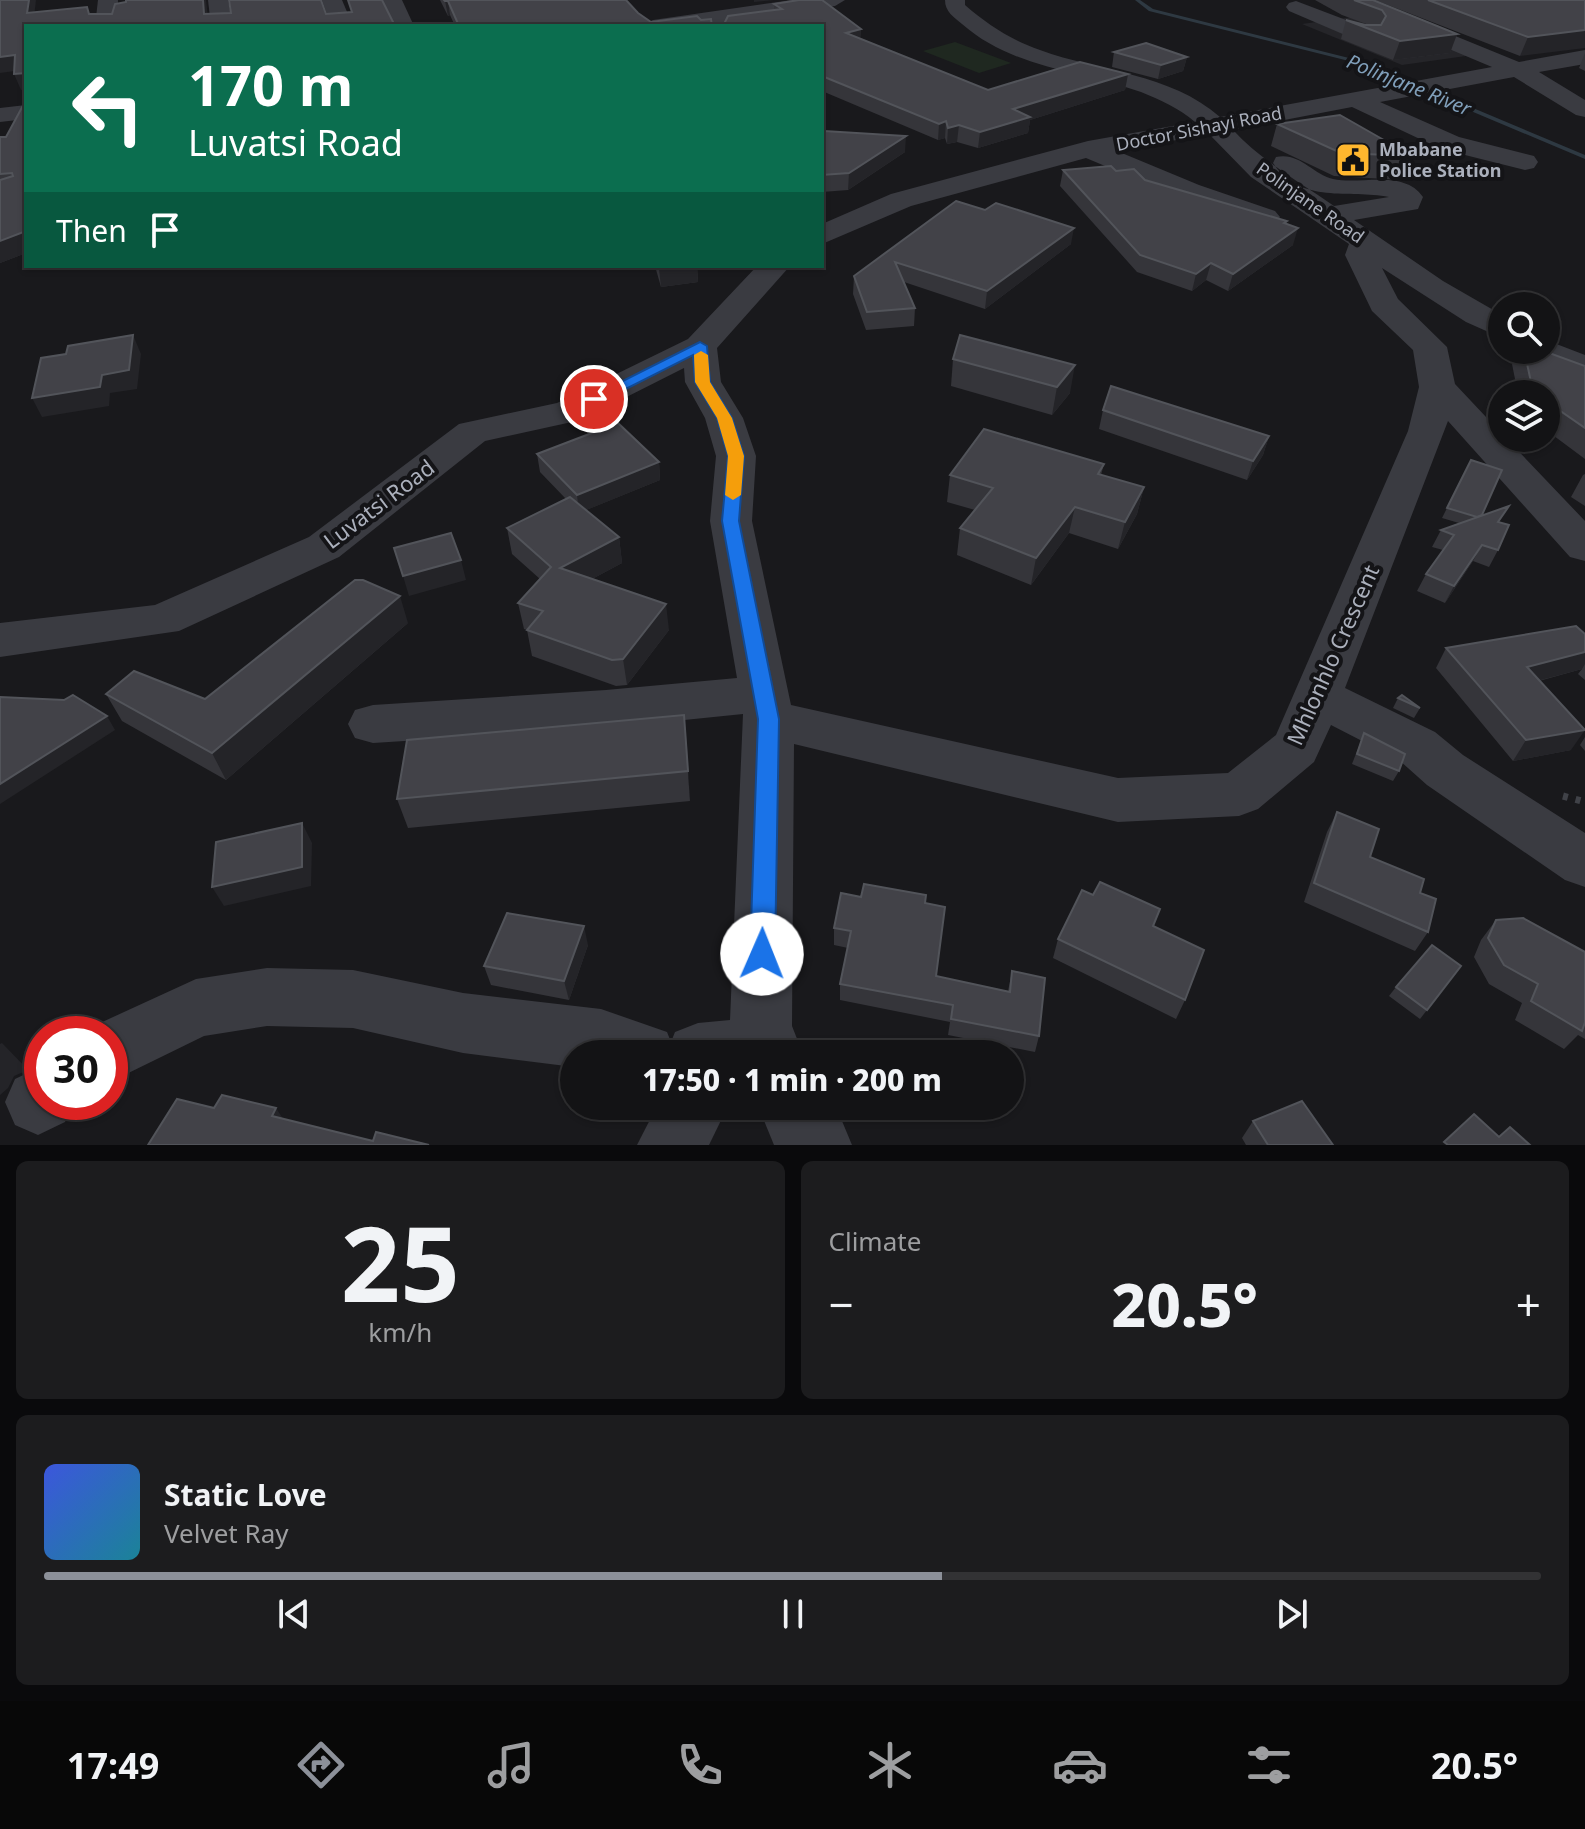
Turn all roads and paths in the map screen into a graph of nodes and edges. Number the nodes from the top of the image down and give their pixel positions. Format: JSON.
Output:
{"nodes":[{"id":1,"x":108,"y":0,"type":"edge"},
{"id":2,"x":218,"y":0,"type":"edge"},
{"id":3,"x":332,"y":0,"type":"edge"},
{"id":4,"x":392,"y":0,"type":"edge"},
{"id":5,"x":835,"y":0,"type":"edge"},
{"id":6,"x":955,"y":0,"type":"edge"},
{"id":7,"x":1286,"y":4,"type":"edge"},
{"id":8,"x":774,"y":5,"type":"edge"},
{"id":9,"x":1349,"y":6,"type":"edge"},
{"id":10,"x":1319,"y":9,"type":"edge"},
{"id":11,"x":106,"y":24,"type":"edge"},
{"id":12,"x":222,"y":24,"type":"edge"},
{"id":13,"x":341,"y":24,"type":"edge"},
{"id":14,"x":402,"y":24,"type":"edge"},
{"id":15,"x":665,"y":24,"type":"edge"},
{"id":16,"x":1389,"y":29,"type":"edge"},
{"id":17,"x":1367,"y":36,"type":"edge"},
{"id":18,"x":1585,"y":57,"type":"edge"},
{"id":19,"x":1520,"y":71,"type":"junction"},
{"id":20,"x":1353,"y":99,"type":"junction"},
{"id":21,"x":1585,"y":110,"type":"edge"},
{"id":22,"x":24,"y":112,"type":"edge"},
{"id":23,"x":0,"y":115,"type":"edge"},
{"id":24,"x":1317,"y":123,"type":"edge"},
{"id":25,"x":1230,"y":133,"type":"junction"},
{"id":26,"x":1088,"y":149,"type":"junction"},
{"id":27,"x":1525,"y":162,"type":"dead end"},
{"id":28,"x":901,"y":200,"type":"junction"},
{"id":29,"x":824,"y":203,"type":"edge"},
{"id":30,"x":1328,"y":216,"type":"junction"},
{"id":31,"x":1265,"y":217,"type":"edge"},
{"id":32,"x":824,"y":234,"type":"edge"},
{"id":33,"x":1365,"y":242,"type":"junction"},
{"id":34,"x":772,"y":268,"type":"edge"},
{"id":35,"x":1488,"y":321,"type":"edge"},
{"id":36,"x":700,"y":346,"type":"junction"},
{"id":37,"x":1560,"y":357,"type":"edge"},
{"id":38,"x":1585,"y":369,"type":"edge"},
{"id":39,"x":1437,"y":387,"type":"junction"},
{"id":40,"x":1585,"y":547,"type":"edge"},
{"id":41,"x":0,"y":640,"type":"edge"},
{"id":42,"x":1318,"y":696,"type":"junction"},
{"id":43,"x":766,"y":706,"type":"junction"},
{"id":44,"x":373,"y":724,"type":"dead end"},
{"id":45,"x":1585,"y":863,"type":"edge"},
{"id":46,"x":601,"y":1040,"type":"edge"},
{"id":47,"x":741,"y":1040,"type":"edge"},
{"id":48,"x":128,"y":1042,"type":"edge"},
{"id":49,"x":686,"y":1120,"type":"edge"},
{"id":50,"x":797,"y":1120,"type":"edge"},
{"id":51,"x":671,"y":1145,"type":"edge"},
{"id":52,"x":818,"y":1145,"type":"edge"}],
"edges":[{"from":1,"to":11,"type":"street"},
{"from":2,"to":12,"type":"street"},
{"from":3,"to":13,"type":"street"},
{"from":4,"to":14,"type":"street"},
{"from":5,"to":8,"type":"street"},
{"from":6,"to":25,"type":"street","name":"Polinjane Road"},
{"from":7,"to":10,"type":"street"},
{"from":8,"to":15,"type":"street"},
{"from":9,"to":10,"type":"street"},
{"from":9,"to":16,"type":"street"},
{"from":9,"to":19,"type":"street"},
{"from":10,"to":17,"type":"street"},
{"from":18,"to":19,"type":"street","name":"Doctor Sishayi Road"},
{"from":19,"to":20,"type":"street","name":"Doctor Sishayi Road"},
{"from":19,"to":21,"type":"street"},
{"from":20,"to":25,"type":"street","name":"Doctor Sishayi Road"},
{"from":20,"to":27,"type":"street"},
{"from":22,"to":23,"type":"street"},
{"from":24,"to":25,"type":"street"},
{"from":25,"to":26,"type":"street","name":"Doctor Sishayi Road"},
{"from":25,"to":30,"type":"street","name":"Polinjane Road"},
{"from":25,"to":30,"type":"street"},
{"from":26,"to":28,"type":"street","name":"Doctor Sishayi Road"},
{"from":26,"to":31,"type":"street"},
{"from":28,"to":29,"type":"street"},
{"from":28,"to":32,"type":"street","name":"Doctor Sishayi Road"},
{"from":30,"to":33,"type":"street","name":"Polinjane Road"},
{"from":33,"to":35,"type":"street","name":"Polinjane Road"},
{"from":33,"to":39,"type":"street","name":"Mhlonhlo Crescent"},
{"from":34,"to":36,"type":"street"},
{"from":36,"to":41,"type":"street","name":"Luvatsi Road"},
{"from":36,"to":43,"type":"street"},
{"from":37,"to":38,"type":"street"},
{"from":39,"to":40,"type":"street"},
{"from":39,"to":42,"type":"street","name":"Mhlonhlo Crescent"},
{"from":42,"to":43,"type":"street","name":"Mhlonhlo Crescent"},
{"from":42,"to":45,"type":"street"},
{"from":43,"to":44,"type":"street","name":"Mhlonhlo Crescent"},
{"from":43,"to":47,"type":"street"},
{"from":46,"to":48,"type":"street"},
{"from":49,"to":51,"type":"street"},
{"from":50,"to":52,"type":"street"}]}
